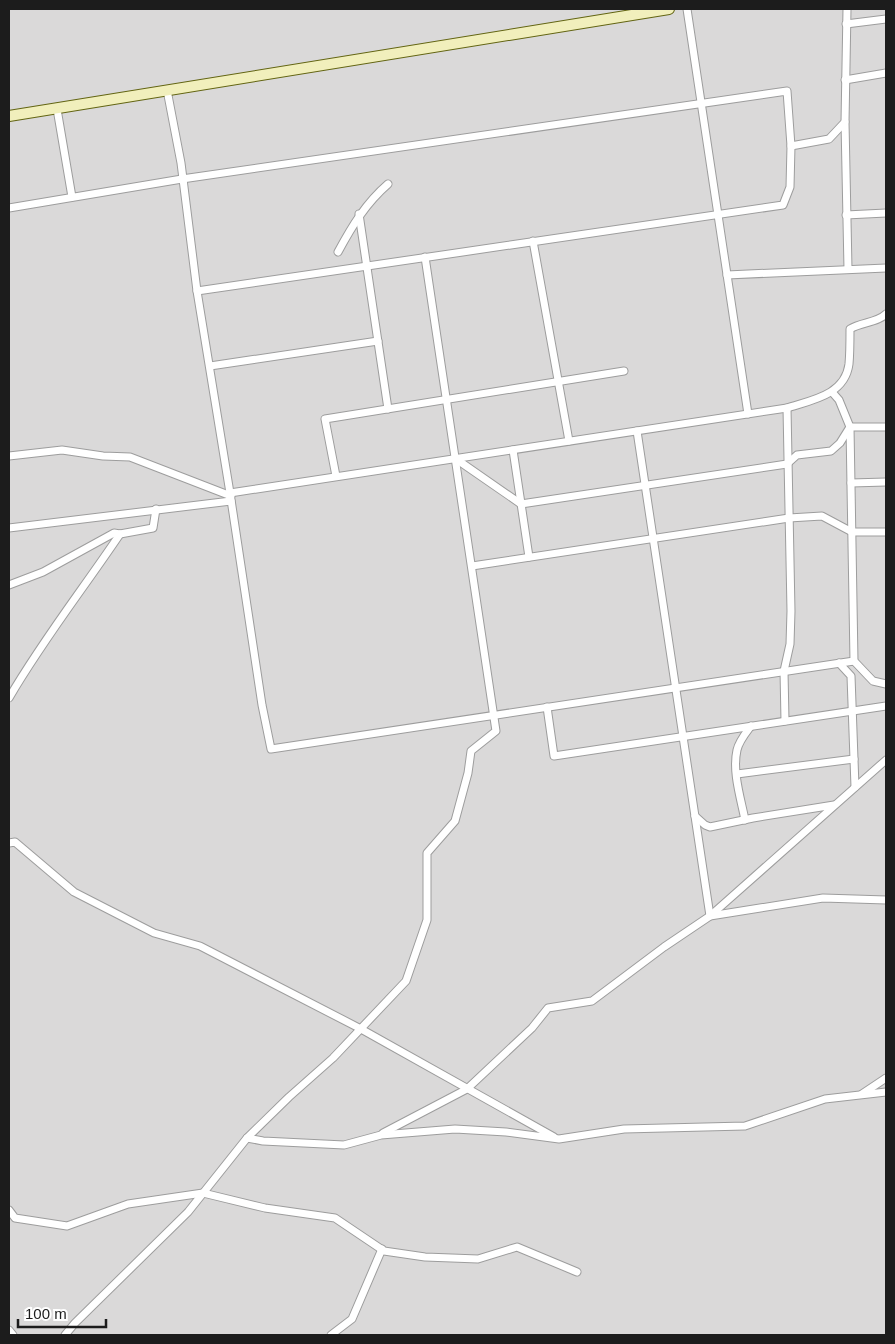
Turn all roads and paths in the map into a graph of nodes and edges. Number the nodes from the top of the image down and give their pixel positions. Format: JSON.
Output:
{"nodes":[{"id":1,"x":670,"y":9,"type":"edge"},
{"id":2,"x":687,"y":9,"type":"edge"},
{"id":3,"x":847,"y":9,"type":"edge"},
{"id":4,"x":886,"y":19,"type":"edge"},
{"id":5,"x":846,"y":24,"type":"junction"},
{"id":6,"x":886,"y":73,"type":"edge"},
{"id":7,"x":845,"y":80,"type":"junction"},
{"id":8,"x":167,"y":90,"type":"junction"},
{"id":9,"x":701,"y":104,"type":"junction"},
{"id":10,"x":57,"y":109,"type":"junction"},
{"id":11,"x":9,"y":116,"type":"edge"},
{"id":12,"x":845,"y":122,"type":"junction"},
{"id":13,"x":791,"y":146,"type":"junction"},
{"id":14,"x":182,"y":179,"type":"junction"},
{"id":15,"x":388,"y":184,"type":"dead end"},
{"id":16,"x":72,"y":197,"type":"junction"},
{"id":17,"x":9,"y":208,"type":"edge"},
{"id":18,"x":718,"y":213,"type":"junction"},
{"id":19,"x":886,"y":213,"type":"edge"},
{"id":20,"x":359,"y":214,"type":"junction"},
{"id":21,"x":846,"y":214,"type":"junction"},
{"id":22,"x":533,"y":241,"type":"junction"},
{"id":23,"x":338,"y":252,"type":"dead end"},
{"id":24,"x":425,"y":257,"type":"junction"},
{"id":25,"x":367,"y":265,"type":"junction"},
{"id":26,"x":886,"y":268,"type":"edge"},
{"id":27,"x":848,"y":269,"type":"junction"},
{"id":28,"x":727,"y":275,"type":"junction"},
{"id":29,"x":197,"y":291,"type":"junction"},
{"id":30,"x":885,"y":317,"type":"edge"},
{"id":31,"x":378,"y":342,"type":"junction"},
{"id":32,"x":210,"y":366,"type":"junction"},
{"id":33,"x":624,"y":371,"type":"dead end"},
{"id":34,"x":558,"y":382,"type":"junction"},
{"id":35,"x":832,"y":392,"type":"junction"},
{"id":36,"x":447,"y":400,"type":"junction"},
{"id":37,"x":787,"y":408,"type":"junction"},
{"id":38,"x":388,"y":409,"type":"junction"},
{"id":39,"x":748,"y":414,"type":"junction"},
{"id":40,"x":886,"y":427,"type":"edge"},
{"id":41,"x":850,"y":428,"type":"junction"},
{"id":42,"x":637,"y":431,"type":"junction"},
{"id":43,"x":569,"y":442,"type":"junction"},
{"id":44,"x":513,"y":450,"type":"junction"},
{"id":45,"x":9,"y":456,"type":"edge"},
{"id":46,"x":456,"y":458,"type":"junction"},
{"id":47,"x":787,"y":464,"type":"junction"},
{"id":48,"x":336,"y":476,"type":"junction"},
{"id":49,"x":886,"y":482,"type":"edge"},
{"id":50,"x":851,"y":483,"type":"junction"},
{"id":51,"x":645,"y":485,"type":"junction"},
{"id":52,"x":230,"y":497,"type":"junction"},
{"id":53,"x":522,"y":504,"type":"junction"},
{"id":54,"x":156,"y":509,"type":"junction"},
{"id":55,"x":789,"y":518,"type":"junction"},
{"id":56,"x":9,"y":528,"type":"edge"},
{"id":57,"x":852,"y":532,"type":"junction"},
{"id":58,"x":886,"y":532,"type":"edge"},
{"id":59,"x":120,"y":534,"type":"junction"},
{"id":60,"x":653,"y":539,"type":"junction"},
{"id":61,"x":530,"y":557,"type":"junction"},
{"id":62,"x":472,"y":566,"type":"junction"},
{"id":63,"x":9,"y":585,"type":"edge"},
{"id":64,"x":854,"y":661,"type":"junction"},
{"id":65,"x":839,"y":663,"type":"junction"},
{"id":66,"x":784,"y":671,"type":"junction"},
{"id":67,"x":886,"y":684,"type":"edge"},
{"id":68,"x":675,"y":688,"type":"junction"},
{"id":69,"x":9,"y":698,"type":"edge"},
{"id":70,"x":886,"y":706,"type":"edge"},
{"id":71,"x":547,"y":707,"type":"junction"},
{"id":72,"x":852,"y":711,"type":"junction"},
{"id":73,"x":494,"y":715,"type":"junction"},
{"id":74,"x":785,"y":721,"type":"junction"},
{"id":75,"x":751,"y":726,"type":"junction"},
{"id":76,"x":683,"y":737,"type":"junction"},
{"id":77,"x":854,"y":758,"type":"junction"},
{"id":78,"x":886,"y":760,"type":"edge"},
{"id":79,"x":737,"y":774,"type":"junction"},
{"id":80,"x":855,"y":787,"type":"junction"},
{"id":81,"x":835,"y":805,"type":"junction"},
{"id":82,"x":695,"y":816,"type":"junction"},
{"id":83,"x":746,"y":820,"type":"junction"},
{"id":84,"x":9,"y":843,"type":"edge"},
{"id":85,"x":886,"y":900,"type":"edge"},
{"id":86,"x":710,"y":916,"type":"junction"},
{"id":87,"x":361,"y":1029,"type":"junction"},
{"id":88,"x":886,"y":1078,"type":"edge"},
{"id":89,"x":467,"y":1089,"type":"junction"},
{"id":90,"x":886,"y":1092,"type":"edge"},
{"id":91,"x":860,"y":1095,"type":"junction"},
{"id":92,"x":380,"y":1135,"type":"junction"},
{"id":93,"x":247,"y":1138,"type":"junction"},
{"id":94,"x":558,"y":1139,"type":"junction"},
{"id":95,"x":203,"y":1193,"type":"junction"},
{"id":96,"x":9,"y":1210,"type":"edge"},
{"id":97,"x":382,"y":1249,"type":"junction"},
{"id":98,"x":577,"y":1272,"type":"dead end"},
{"id":99,"x":9,"y":1330,"type":"edge"},
{"id":100,"x":13,"y":1335,"type":"edge"},
{"id":101,"x":65,"y":1335,"type":"edge"},
{"id":102,"x":331,"y":1335,"type":"edge"}],
"edges":[{"from":1,"to":8,"type":"main road"},
{"from":2,"to":9,"type":"street"},
{"from":3,"to":5,"type":"street"},
{"from":4,"to":5,"type":"street"},
{"from":5,"to":7,"type":"street"},
{"from":6,"to":7,"type":"street"},
{"from":7,"to":12,"type":"street"},
{"from":8,"to":10,"type":"main road"},
{"from":8,"to":14,"type":"street"},
{"from":9,"to":13,"type":"street"},
{"from":9,"to":14,"type":"street"},
{"from":9,"to":18,"type":"street"},
{"from":10,"to":11,"type":"main road"},
{"from":10,"to":16,"type":"street"},
{"from":12,"to":13,"type":"street"},
{"from":12,"to":21,"type":"street"},
{"from":13,"to":18,"type":"street"},
{"from":14,"to":16,"type":"street"},
{"from":14,"to":29,"type":"street"},
{"from":15,"to":20,"type":"street"},
{"from":16,"to":17,"type":"street"},
{"from":18,"to":22,"type":"street"},
{"from":18,"to":28,"type":"street"},
{"from":19,"to":21,"type":"street"},
{"from":20,"to":23,"type":"street"},
{"from":20,"to":25,"type":"street"},
{"from":21,"to":27,"type":"street"},
{"from":22,"to":24,"type":"street"},
{"from":22,"to":34,"type":"street"},
{"from":24,"to":25,"type":"street"},
{"from":24,"to":36,"type":"street"},
{"from":25,"to":29,"type":"street"},
{"from":25,"to":31,"type":"street"},
{"from":26,"to":27,"type":"street"},
{"from":27,"to":28,"type":"street"},
{"from":28,"to":39,"type":"street"},
{"from":29,"to":32,"type":"street"},
{"from":30,"to":35,"type":"street"},
{"from":31,"to":32,"type":"street"},
{"from":31,"to":38,"type":"street"},
{"from":32,"to":52,"type":"street"},
{"from":33,"to":34,"type":"street"},
{"from":34,"to":36,"type":"street"},
{"from":34,"to":43,"type":"street"},
{"from":35,"to":37,"type":"street"},
{"from":35,"to":41,"type":"street"},
{"from":36,"to":38,"type":"street"},
{"from":36,"to":46,"type":"street"},
{"from":37,"to":39,"type":"street"},
{"from":37,"to":47,"type":"street"},
{"from":38,"to":48,"type":"street"},
{"from":39,"to":42,"type":"street"},
{"from":40,"to":41,"type":"street"},
{"from":41,"to":47,"type":"street"},
{"from":41,"to":50,"type":"street"},
{"from":42,"to":43,"type":"street"},
{"from":42,"to":51,"type":"street"},
{"from":43,"to":44,"type":"street"},
{"from":44,"to":46,"type":"street"},
{"from":44,"to":53,"type":"street"},
{"from":45,"to":52,"type":"street"},
{"from":46,"to":48,"type":"street"},
{"from":46,"to":53,"type":"street"},
{"from":46,"to":62,"type":"street"},
{"from":47,"to":51,"type":"street"},
{"from":47,"to":55,"type":"street"},
{"from":48,"to":52,"type":"street"},
{"from":49,"to":50,"type":"street"},
{"from":50,"to":57,"type":"street"},
{"from":51,"to":53,"type":"street"},
{"from":51,"to":60,"type":"street"},
{"from":52,"to":54,"type":"street"},
{"from":52,"to":73,"type":"street"},
{"from":53,"to":61,"type":"street"},
{"from":54,"to":56,"type":"street"},
{"from":54,"to":59,"type":"street"},
{"from":55,"to":57,"type":"street"},
{"from":55,"to":60,"type":"street"},
{"from":55,"to":66,"type":"street"},
{"from":57,"to":58,"type":"street"},
{"from":57,"to":64,"type":"street"},
{"from":59,"to":63,"type":"street"},
{"from":59,"to":69,"type":"street"},
{"from":60,"to":61,"type":"street"},
{"from":60,"to":68,"type":"street"},
{"from":61,"to":62,"type":"street"},
{"from":62,"to":73,"type":"street"},
{"from":64,"to":65,"type":"street"},
{"from":64,"to":67,"type":"street"},
{"from":65,"to":66,"type":"street"},
{"from":65,"to":72,"type":"street"},
{"from":66,"to":68,"type":"street"},
{"from":66,"to":74,"type":"street"},
{"from":68,"to":71,"type":"street"},
{"from":68,"to":76,"type":"street"},
{"from":70,"to":72,"type":"street"},
{"from":71,"to":73,"type":"street"},
{"from":71,"to":76,"type":"street"},
{"from":72,"to":74,"type":"street"},
{"from":72,"to":77,"type":"street"},
{"from":73,"to":87,"type":"street"},
{"from":74,"to":75,"type":"street"},
{"from":75,"to":76,"type":"street"},
{"from":75,"to":79,"type":"street"},
{"from":76,"to":82,"type":"street"},
{"from":77,"to":79,"type":"street"},
{"from":77,"to":80,"type":"street"},
{"from":78,"to":80,"type":"street"},
{"from":79,"to":83,"type":"street"},
{"from":80,"to":81,"type":"street"},
{"from":81,"to":83,"type":"street"},
{"from":81,"to":86,"type":"street"},
{"from":82,"to":83,"type":"street"},
{"from":82,"to":86,"type":"street"},
{"from":84,"to":87,"type":"street"},
{"from":85,"to":86,"type":"street"},
{"from":86,"to":89,"type":"street"},
{"from":87,"to":89,"type":"street"},
{"from":87,"to":93,"type":"street"},
{"from":88,"to":91,"type":"street"},
{"from":89,"to":92,"type":"street"},
{"from":89,"to":94,"type":"street"},
{"from":90,"to":91,"type":"street"},
{"from":91,"to":94,"type":"street"},
{"from":92,"to":93,"type":"street"},
{"from":92,"to":94,"type":"street"},
{"from":93,"to":95,"type":"street"},
{"from":95,"to":96,"type":"street"},
{"from":95,"to":97,"type":"street"},
{"from":95,"to":101,"type":"street"},
{"from":97,"to":98,"type":"street"},
{"from":97,"to":102,"type":"street"},
{"from":99,"to":100,"type":"street"}]}
